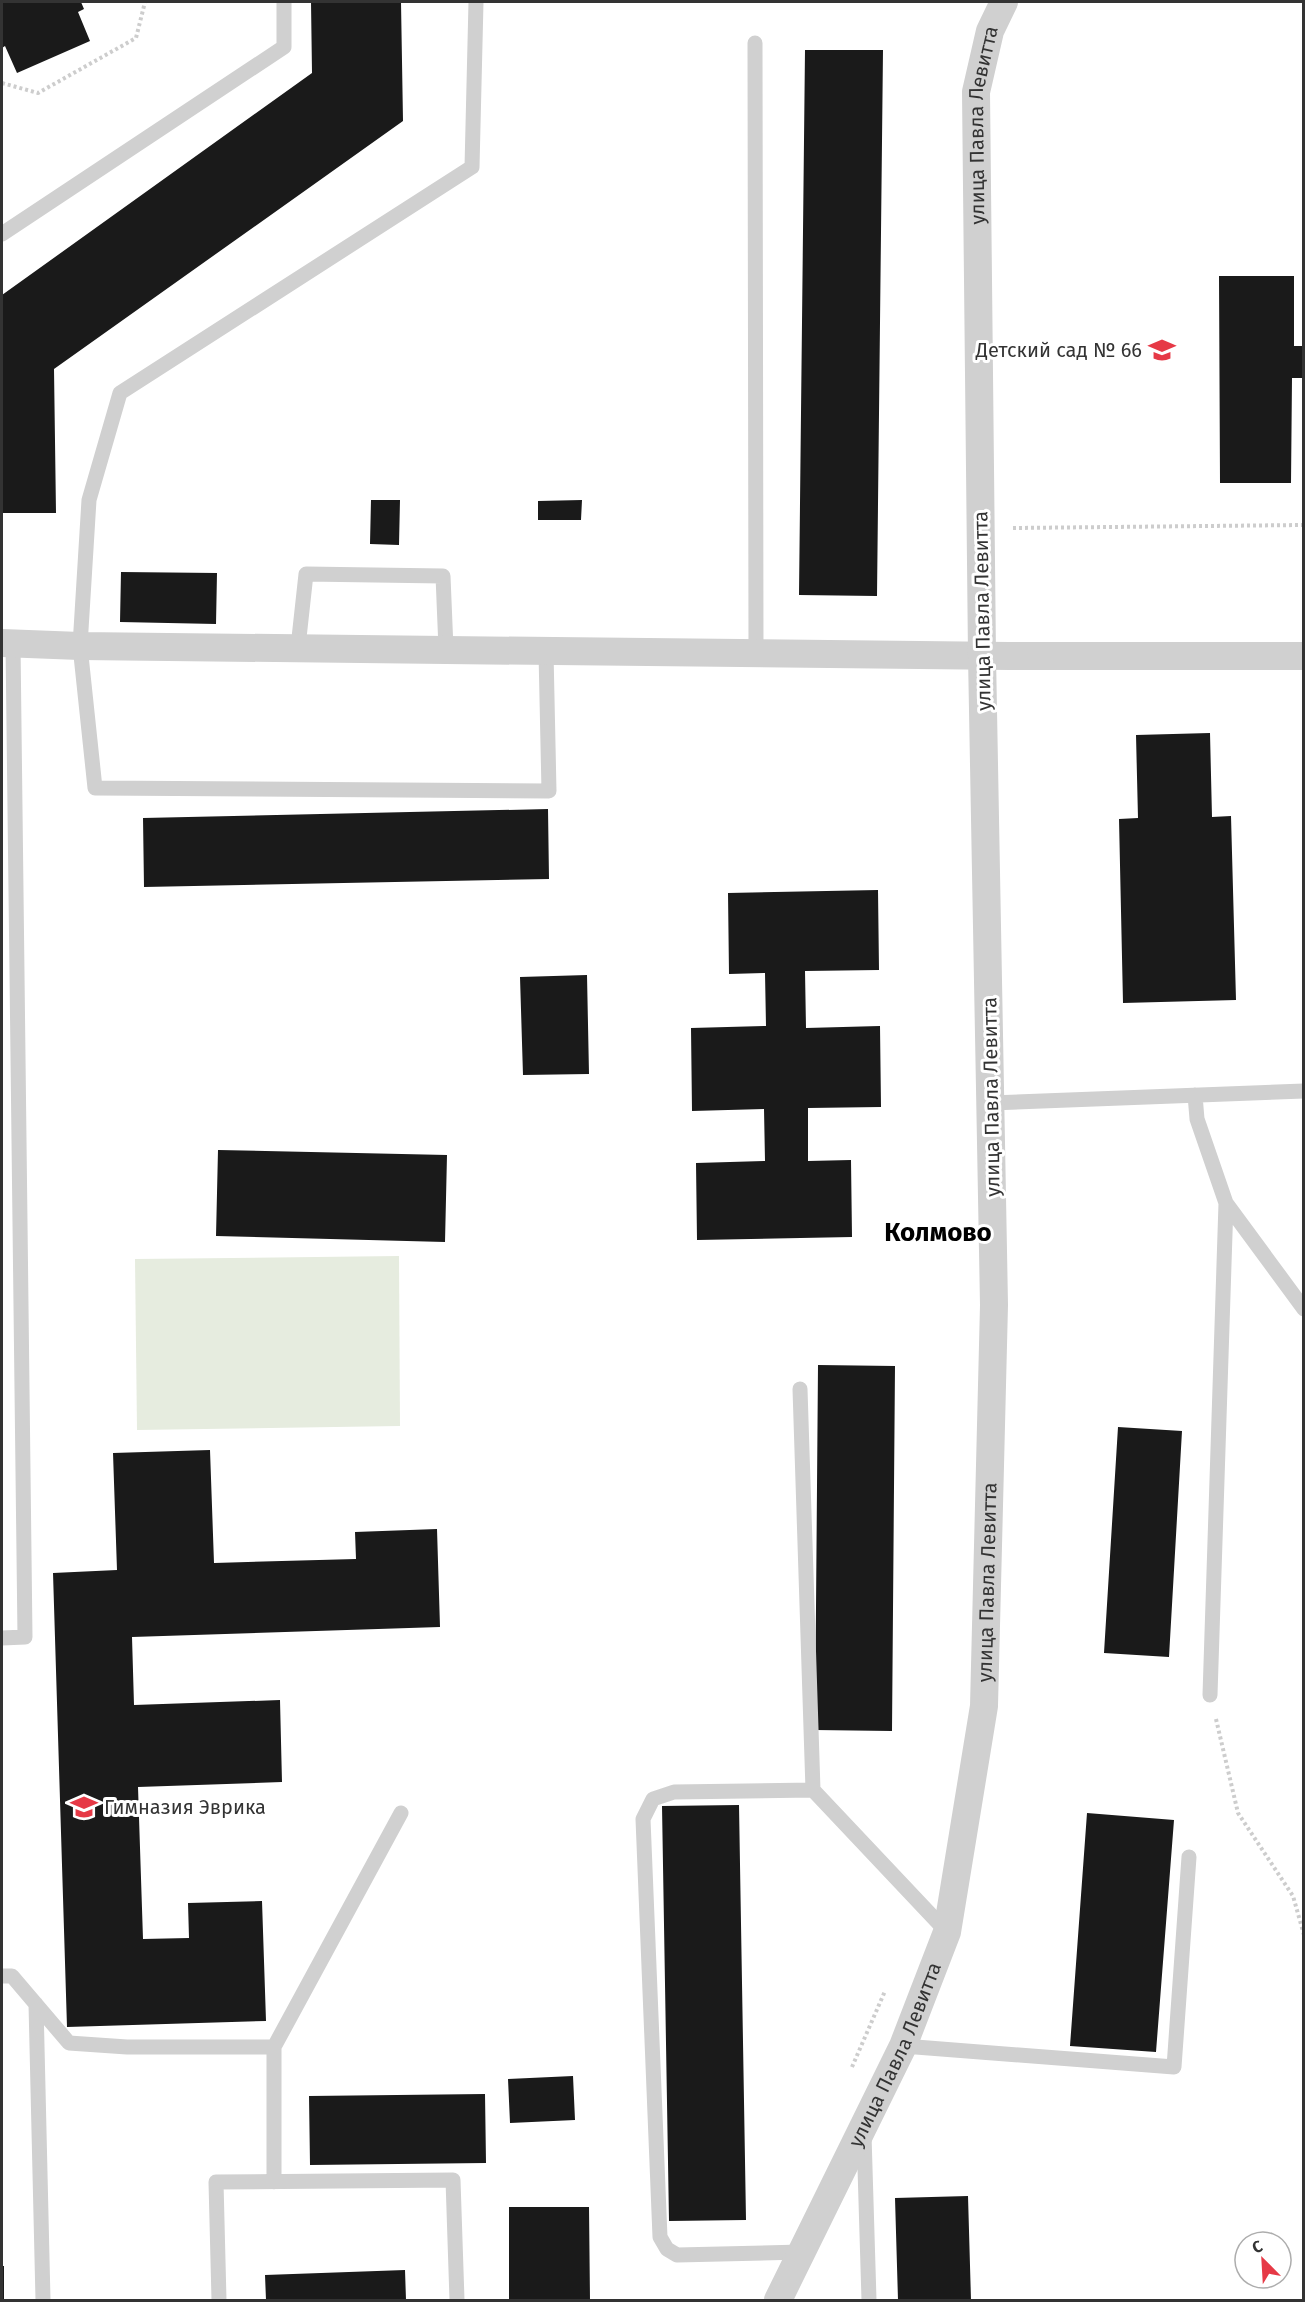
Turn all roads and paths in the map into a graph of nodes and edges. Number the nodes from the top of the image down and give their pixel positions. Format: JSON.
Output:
{"nodes":[{"id":1,"x":145,"y":2,"type":"edge"},
{"id":2,"x":284,"y":2,"type":"edge"},
{"id":3,"x":476,"y":2,"type":"edge"},
{"id":4,"x":1004,"y":2,"type":"edge"},
{"id":5,"x":755,"y":43,"type":"dead end"},
{"id":6,"x":2,"y":83,"type":"edge"},
{"id":7,"x":2,"y":234,"type":"edge"},
{"id":8,"x":1304,"y":525,"type":"edge"},
{"id":9,"x":1007,"y":528,"type":"dead end"},
{"id":10,"x":7,"y":643,"type":"edge"},
{"id":11,"x":80,"y":646,"type":"junction"},
{"id":12,"x":298,"y":647,"type":"junction"},
{"id":13,"x":446,"y":649,"type":"junction"},
{"id":14,"x":546,"y":651,"type":"junction"},
{"id":15,"x":756,"y":653,"type":"junction"},
{"id":16,"x":982,"y":656,"type":"junction"},
{"id":17,"x":1304,"y":656,"type":"edge"},
{"id":18,"x":1304,"y":1091,"type":"edge"},
{"id":19,"x":1195,"y":1095,"type":"junction"},
{"id":20,"x":992,"y":1103,"type":"junction"},
{"id":21,"x":1226,"y":1203,"type":"junction"},
{"id":22,"x":1304,"y":1309,"type":"edge"},
{"id":23,"x":800,"y":1389,"type":"dead end"},
{"id":24,"x":2,"y":1638,"type":"edge"},
{"id":25,"x":1210,"y":1695,"type":"joint"},
{"id":26,"x":813,"y":1790,"type":"junction"},
{"id":27,"x":401,"y":1813,"type":"dead end"},
{"id":28,"x":1189,"y":1857,"type":"dead end"},
{"id":29,"x":947,"y":1932,"type":"junction"},
{"id":30,"x":1304,"y":1935,"type":"edge"},
{"id":31,"x":2,"y":1976,"type":"edge"},
{"id":32,"x":886,"y":1989,"type":"dead end"},
{"id":33,"x":36,"y":2004,"type":"junction"},
{"id":34,"x":903,"y":2046,"type":"junction"},
{"id":35,"x":274,"y":2047,"type":"junction"},
{"id":36,"x":848,"y":2077,"type":"dead end"},
{"id":37,"x":864,"y":2126,"type":"junction"},
{"id":38,"x":274,"y":2182,"type":"junction"},
{"id":39,"x":802,"y":2252,"type":"junction"},
{"id":40,"x":43,"y":2301,"type":"edge"},
{"id":41,"x":219,"y":2301,"type":"edge"},
{"id":42,"x":457,"y":2301,"type":"edge"},
{"id":43,"x":778,"y":2301,"type":"edge"},
{"id":44,"x":869,"y":2301,"type":"edge"}],
"edges":[{"from":1,"to":6,"type":"path"},
{"from":2,"to":7,"type":"lane"},
{"from":3,"to":11,"type":"lane"},
{"from":4,"to":16,"type":"street","name":"улица Павла Левитта"},
{"from":5,"to":15,"type":"lane"},
{"from":8,"to":9,"type":"path"},
{"from":10,"to":11,"type":"street"},
{"from":10,"to":24,"type":"lane"},
{"from":11,"to":12,"type":"street"},
{"from":11,"to":14,"type":"lane"},
{"from":12,"to":13,"type":"street"},
{"from":12,"to":13,"type":"lane"},
{"from":13,"to":14,"type":"street"},
{"from":14,"to":15,"type":"street"},
{"from":15,"to":16,"type":"street"},
{"from":16,"to":17,"type":"street"},
{"from":16,"to":20,"type":"street","name":"улица Павла Левитта"},
{"from":18,"to":19,"type":"lane"},
{"from":19,"to":20,"type":"lane"},
{"from":19,"to":21,"type":"lane"},
{"from":20,"to":29,"type":"street","name":"улица Павла Левитта"},
{"from":21,"to":22,"type":"lane"},
{"from":21,"to":25,"type":"lane"},
{"from":23,"to":26,"type":"lane"},
{"from":25,"to":30,"type":"path"},
{"from":26,"to":29,"type":"lane"},
{"from":26,"to":39,"type":"lane"},
{"from":27,"to":35,"type":"lane"},
{"from":28,"to":34,"type":"lane"},
{"from":29,"to":34,"type":"street","name":"улица Павла Левитта"},
{"from":31,"to":33,"type":"lane"},
{"from":32,"to":36,"type":"path"},
{"from":33,"to":35,"type":"lane"},
{"from":33,"to":40,"type":"lane"},
{"from":34,"to":37,"type":"street","name":"улица Павла Левитта"},
{"from":35,"to":38,"type":"lane"},
{"from":37,"to":39,"type":"street","name":"улица Павла Левитта"},
{"from":37,"to":44,"type":"lane"},
{"from":38,"to":41,"type":"lane"},
{"from":38,"to":42,"type":"lane"},
{"from":39,"to":43,"type":"street","name":"улица Павла Левитта"}]}
